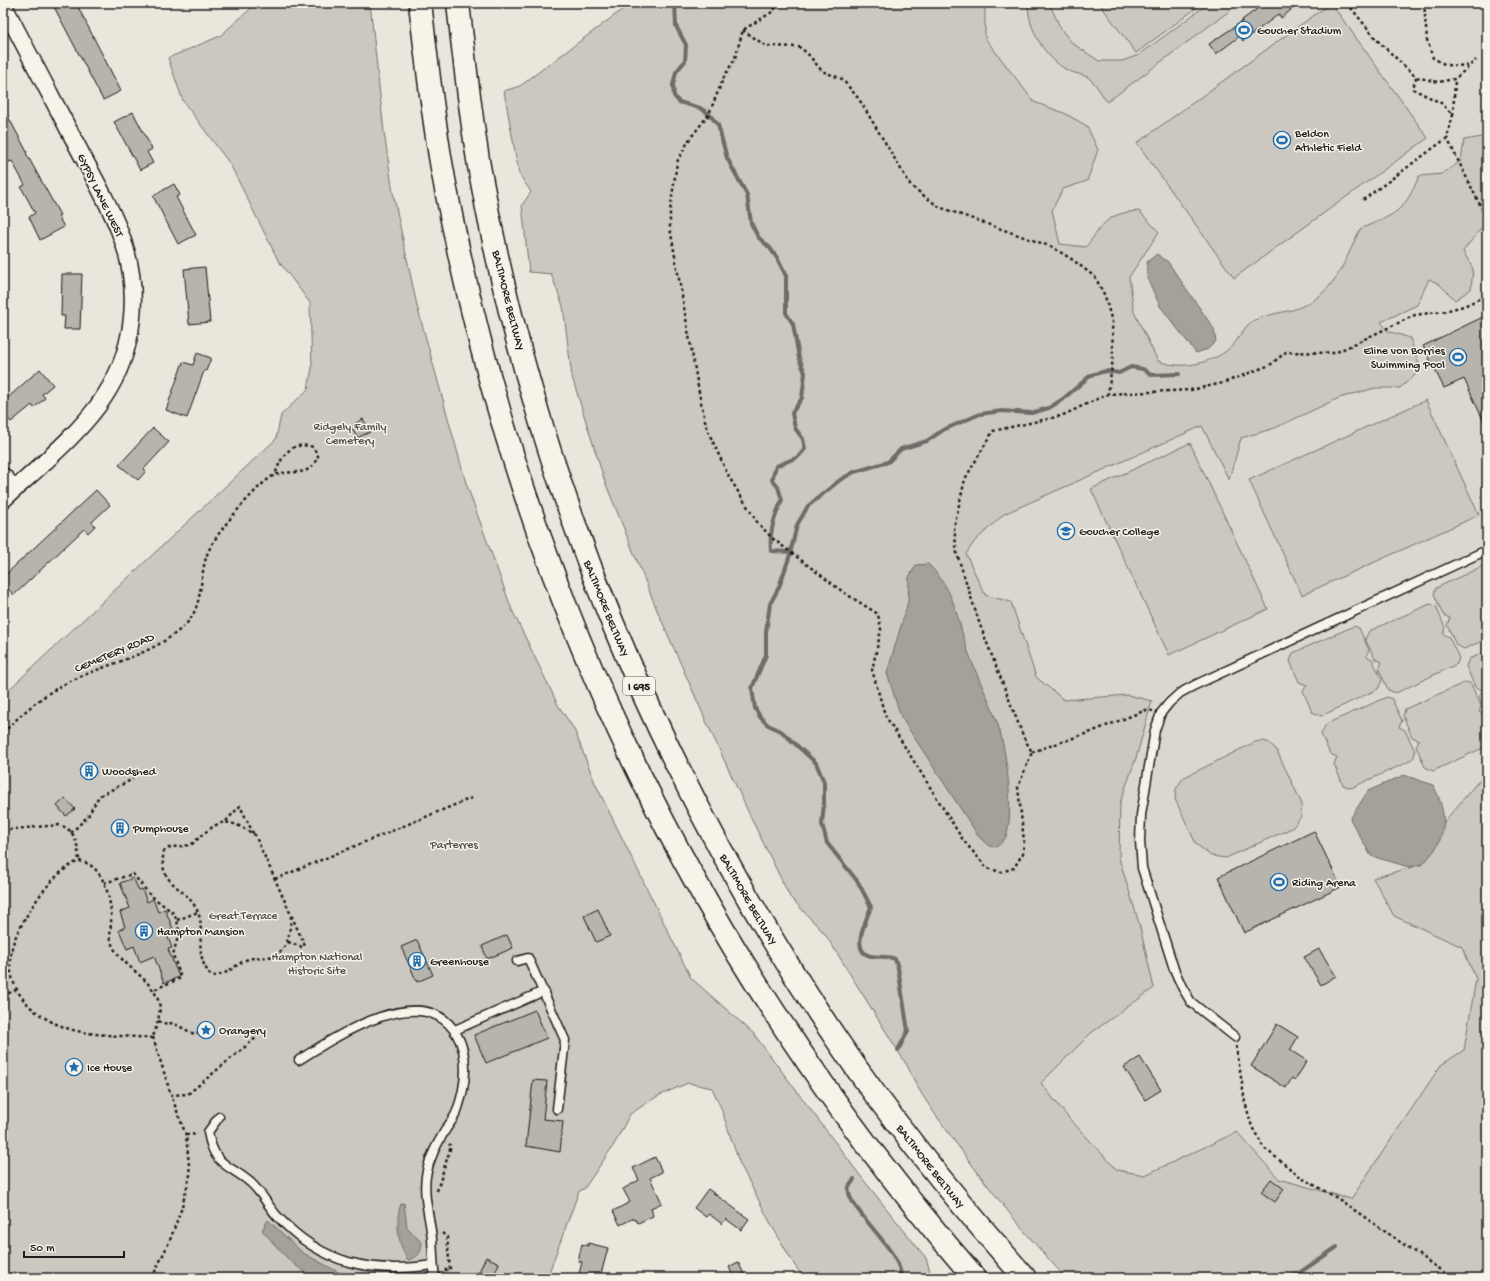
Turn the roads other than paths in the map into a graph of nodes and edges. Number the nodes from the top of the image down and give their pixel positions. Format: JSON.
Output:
{"nodes":[{"id":1,"x":420,"y":3,"type":"edge"},
{"id":2,"x":458,"y":3,"type":"edge"},
{"id":3,"x":3,"y":4,"type":"edge"},
{"id":4,"x":3,"y":476,"type":"edge"},
{"id":5,"x":15,"y":489,"type":"junction"},
{"id":6,"x":3,"y":500,"type":"edge"},
{"id":7,"x":1487,"y":550,"type":"edge"},
{"id":8,"x":517,"y":961,"type":"dead end"},
{"id":9,"x":544,"y":990,"type":"junction"},
{"id":10,"x":455,"y":1030,"type":"junction"},
{"id":11,"x":1235,"y":1037,"type":"road end"},
{"id":12,"x":299,"y":1060,"type":"dead end"},
{"id":13,"x":557,"y":1109,"type":"dead end"},
{"id":14,"x":219,"y":1117,"type":"dead end"},
{"id":15,"x":434,"y":1272,"type":"edge"},
{"id":16,"x":975,"y":1278,"type":"edge"},
{"id":17,"x":1025,"y":1278,"type":"edge"}],
"edges":[{"from":1,"to":16,"type":"highway"},
{"from":2,"to":17,"type":"highway","name":"BALTIMORE BELTWAY","number":"I 695"},
{"from":3,"to":5,"type":"street","name":"GYPSY LANE WEST"},
{"from":4,"to":5,"type":"street"},
{"from":5,"to":6,"type":"street","name":"GYPSY LANE WEST"},
{"from":7,"to":11,"type":"lane"},
{"from":8,"to":9,"type":"lane"},
{"from":9,"to":10,"type":"lane"},
{"from":9,"to":13,"type":"lane"},
{"from":10,"to":12,"type":"lane"},
{"from":10,"to":15,"type":"lane"},
{"from":14,"to":15,"type":"lane"}]}
